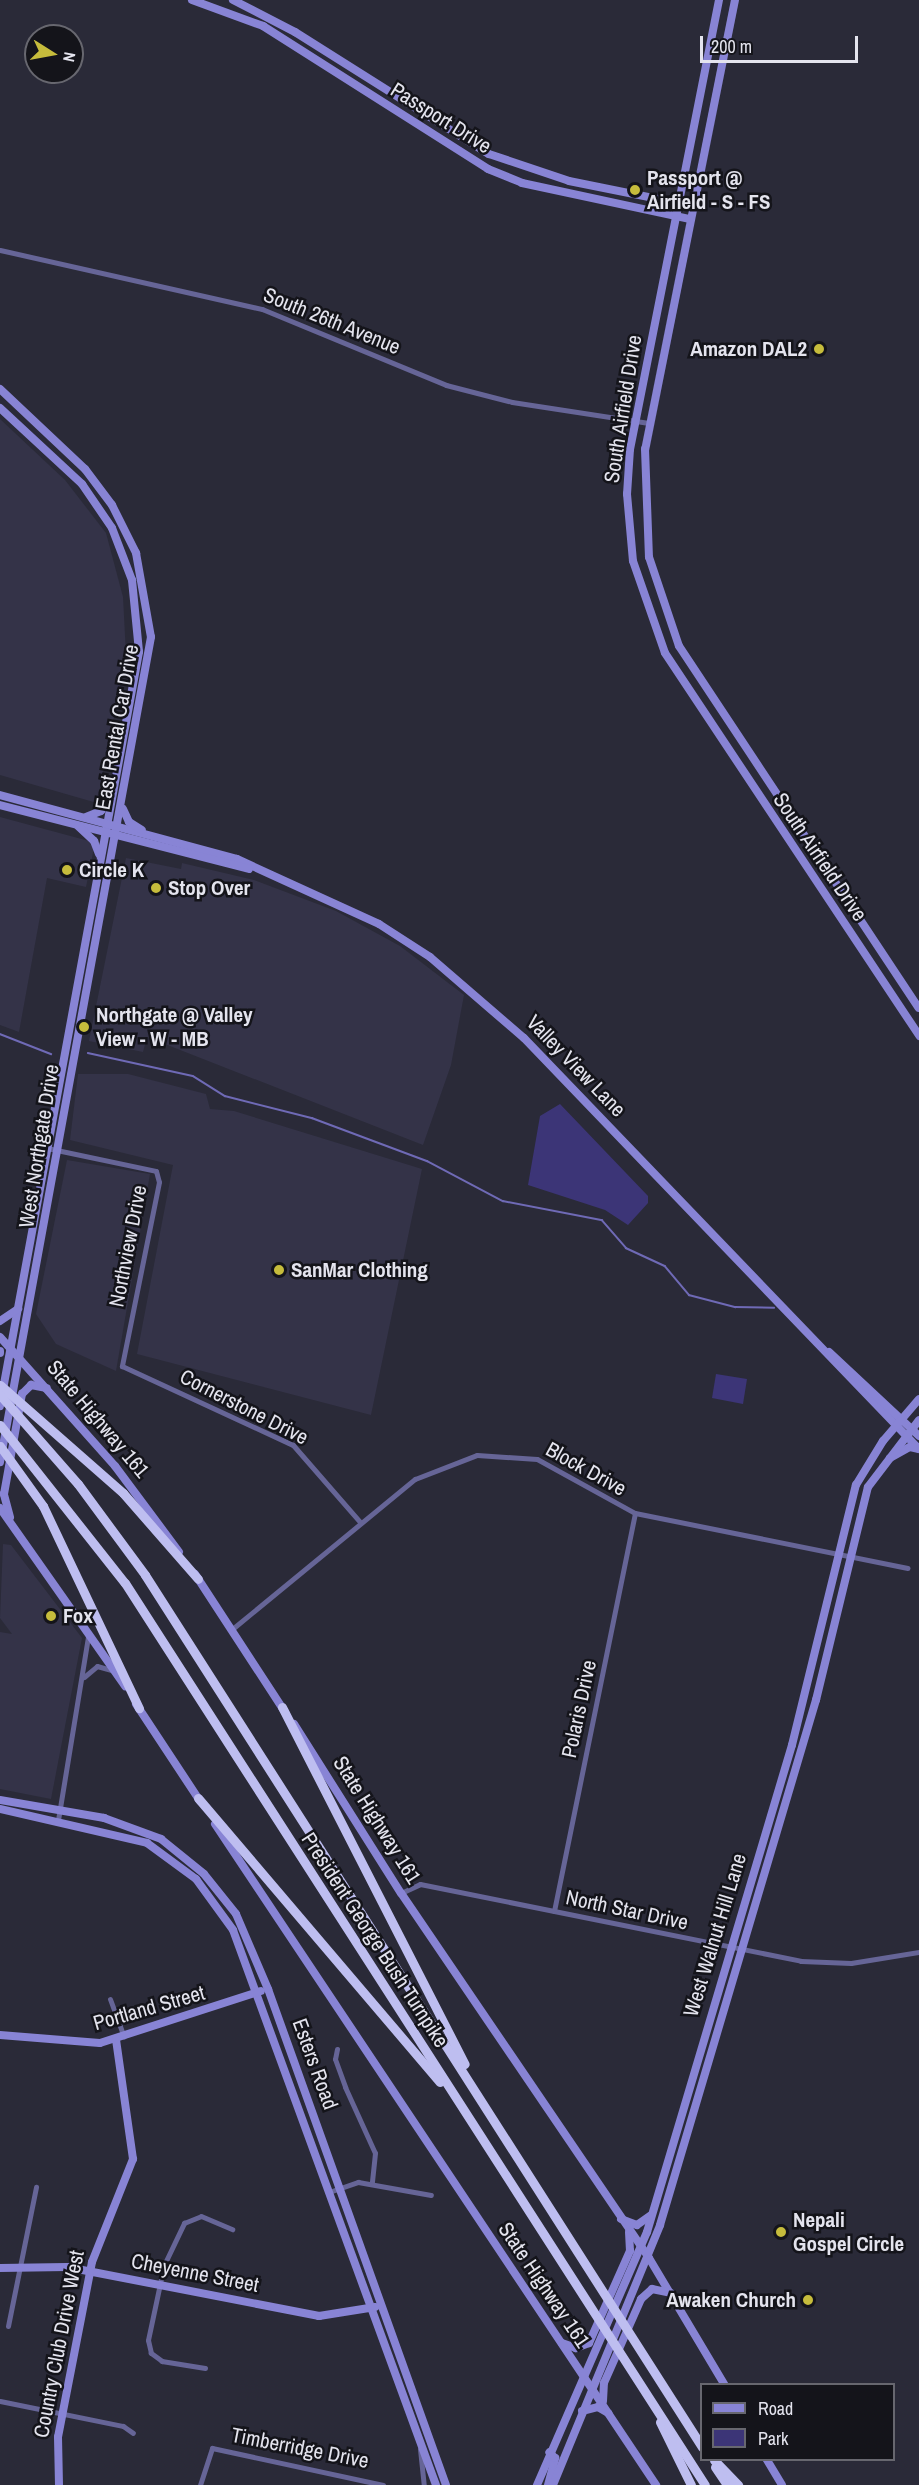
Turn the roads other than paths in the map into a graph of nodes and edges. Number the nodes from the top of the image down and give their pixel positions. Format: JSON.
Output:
{"nodes":[{"id":1,"x":192,"y":0,"type":"edge"},
{"id":2,"x":233,"y":0,"type":"edge"},
{"id":3,"x":719,"y":0,"type":"edge"},
{"id":4,"x":735,"y":0,"type":"edge"},
{"id":5,"x":707,"y":57,"type":"junction"},
{"id":6,"x":723,"y":60,"type":"junction"},
{"id":7,"x":569,"y":180,"type":"junction"},
{"id":8,"x":567,"y":193,"type":"junction"},
{"id":9,"x":680,"y":202,"type":"junction"},
{"id":10,"x":693,"y":206,"type":"junction"},
{"id":11,"x":676,"y":216,"type":"junction"},
{"id":12,"x":690,"y":219,"type":"junction"},
{"id":13,"x":0,"y":250,"type":"edge"},
{"id":14,"x":0,"y":389,"type":"edge"},
{"id":15,"x":0,"y":408,"type":"edge"},
{"id":16,"x":650,"y":423,"type":"junction"},
{"id":17,"x":635,"y":424,"type":"junction"},
{"id":18,"x":36,"y":425,"type":"junction"},
{"id":19,"x":28,"y":434,"type":"junction"},
{"id":20,"x":139,"y":649,"type":"junction"},
{"id":21,"x":150,"y":650,"type":"junction"},
{"id":22,"x":737,"y":737,"type":"junction"},
{"id":23,"x":723,"y":746,"type":"junction"},
{"id":24,"x":114,"y":790,"type":"junction"},
{"id":25,"x":0,"y":795,"type":"edge"},
{"id":26,"x":0,"y":805,"type":"edge"},
{"id":27,"x":123,"y":805,"type":"junction"},
{"id":28,"x":84,"y":817,"type":"junction"},
{"id":29,"x":106,"y":823,"type":"junction"},
{"id":30,"x":77,"y":825,"type":"junction"},
{"id":31,"x":119,"y":826,"type":"junction"},
{"id":32,"x":105,"y":832,"type":"junction"},
{"id":33,"x":152,"y":835,"type":"junction"},
{"id":34,"x":117,"y":836,"type":"junction"},
{"id":35,"x":135,"y":842,"type":"junction"},
{"id":36,"x":99,"y":857,"type":"junction"},
{"id":37,"x":251,"y":869,"type":"junction"},
{"id":38,"x":107,"y":877,"type":"junction"},
{"id":39,"x":74,"y":986,"type":"junction"},
{"id":40,"x":85,"y":988,"type":"junction"},
{"id":41,"x":919,"y":1008,"type":"edge"},
{"id":42,"x":919,"y":1036,"type":"edge"},
{"id":43,"x":47,"y":1148,"type":"junction"},
{"id":44,"x":56,"y":1150,"type":"junction"},
{"id":45,"x":18,"y":1309,"type":"junction"},
{"id":46,"x":0,"y":1321,"type":"edge"},
{"id":47,"x":0,"y":1337,"type":"edge"},
{"id":48,"x":12,"y":1347,"type":"junction"},
{"id":49,"x":830,"y":1352,"type":"junction"},
{"id":50,"x":21,"y":1357,"type":"junction"},
{"id":51,"x":122,"y":1366,"type":"joint"},
{"id":52,"x":0,"y":1385,"type":"edge"},
{"id":53,"x":52,"y":1391,"type":"junction"},
{"id":54,"x":0,"y":1395,"type":"edge"},
{"id":55,"x":919,"y":1399,"type":"edge"},
{"id":56,"x":0,"y":1406,"type":"edge"},
{"id":57,"x":882,"y":1411,"type":"junction"},
{"id":58,"x":902,"y":1418,"type":"junction"},
{"id":59,"x":919,"y":1420,"type":"edge"},
{"id":60,"x":0,"y":1425,"type":"edge"},
{"id":61,"x":895,"y":1425,"type":"junction"},
{"id":62,"x":912,"y":1428,"type":"junction"},
{"id":63,"x":905,"y":1435,"type":"junction"},
{"id":64,"x":919,"y":1436,"type":"edge"},
{"id":65,"x":883,"y":1441,"type":"junction"},
{"id":66,"x":0,"y":1446,"type":"edge"},
{"id":67,"x":919,"y":1449,"type":"edge"},
{"id":68,"x":0,"y":1461,"type":"edge"},
{"id":69,"x":880,"y":1467,"type":"junction"},
{"id":70,"x":0,"y":1508,"type":"edge"},
{"id":71,"x":635,"y":1513,"type":"junction"},
{"id":72,"x":12,"y":1522,"type":"junction"},
{"id":73,"x":360,"y":1522,"type":"junction"},
{"id":74,"x":0,"y":1523,"type":"edge"},
{"id":75,"x":837,"y":1554,"type":"junction"},
{"id":76,"x":849,"y":1556,"type":"junction"},
{"id":77,"x":907,"y":1568,"type":"dead end"},
{"id":78,"x":198,"y":1579,"type":"junction"},
{"id":79,"x":86,"y":1626,"type":"junction"},
{"id":80,"x":231,"y":1630,"type":"junction"},
{"id":81,"x":120,"y":1678,"type":"junction"},
{"id":82,"x":83,"y":1679,"type":"junction"},
{"id":83,"x":282,"y":1707,"type":"junction"},
{"id":84,"x":139,"y":1708,"type":"junction"},
{"id":85,"x":793,"y":1740,"type":"junction"},
{"id":86,"x":803,"y":1743,"type":"junction"},
{"id":87,"x":198,"y":1798,"type":"junction"},
{"id":88,"x":0,"y":1800,"type":"edge"},
{"id":89,"x":0,"y":1809,"type":"edge"},
{"id":90,"x":60,"y":1810,"type":"junction"},
{"id":91,"x":58,"y":1820,"type":"junction"},
{"id":92,"x":765,"y":1833,"type":"junction"},
{"id":93,"x":776,"y":1836,"type":"junction"},
{"id":94,"x":177,"y":1849,"type":"junction"},
{"id":95,"x":172,"y":1857,"type":"junction"},
{"id":96,"x":401,"y":1893,"type":"junction"},
{"id":97,"x":554,"y":1911,"type":"junction"},
{"id":98,"x":730,"y":1948,"type":"junction"},
{"id":99,"x":742,"y":1950,"type":"junction"},
{"id":100,"x":919,"y":1952,"type":"edge"},
{"id":101,"x":268,"y":1989,"type":"junction"},
{"id":102,"x":258,"y":1993,"type":"junction"},
{"id":103,"x":110,"y":1999,"type":"dead end"},
{"id":104,"x":0,"y":2035,"type":"edge"},
{"id":105,"x":120,"y":2038,"type":"junction"},
{"id":106,"x":338,"y":2049,"type":"dead end"},
{"id":107,"x":480,"y":2096,"type":"junction"},
{"id":108,"x":462,"y":2107,"type":"junction"},
{"id":109,"x":671,"y":2151,"type":"junction"},
{"id":110,"x":681,"y":2154,"type":"junction"},
{"id":111,"x":372,"y":2184,"type":"junction"},
{"id":112,"x":36,"y":2187,"type":"dead end"},
{"id":113,"x":340,"y":2188,"type":"junction"},
{"id":114,"x":329,"y":2192,"type":"junction"},
{"id":115,"x":431,"y":2195,"type":"dead end"},
{"id":116,"x":651,"y":2215,"type":"junction"},
{"id":117,"x":620,"y":2218,"type":"junction"},
{"id":118,"x":232,"y":2229,"type":"dead end"},
{"id":119,"x":628,"y":2230,"type":"junction"},
{"id":120,"x":641,"y":2246,"type":"junction"},
{"id":121,"x":649,"y":2258,"type":"junction"},
{"id":122,"x":20,"y":2266,"type":"junction"},
{"id":123,"x":0,"y":2268,"type":"edge"},
{"id":124,"x":90,"y":2271,"type":"junction"},
{"id":125,"x":159,"y":2285,"type":"junction"},
{"id":126,"x":671,"y":2293,"type":"junction"},
{"id":127,"x":382,"y":2306,"type":"junction"},
{"id":128,"x":372,"y":2308,"type":"junction"},
{"id":129,"x":8,"y":2326,"type":"dead end"},
{"id":130,"x":562,"y":2343,"type":"junction"},
{"id":131,"x":205,"y":2368,"type":"dead end"},
{"id":132,"x":585,"y":2377,"type":"junction"},
{"id":133,"x":723,"y":2383,"type":"edge"},
{"id":134,"x":594,"y":2388,"type":"junction"},
{"id":135,"x":410,"y":2389,"type":"junction"},
{"id":136,"x":401,"y":2392,"type":"junction"},
{"id":137,"x":0,"y":2400,"type":"edge"},
{"id":138,"x":604,"y":2404,"type":"junction"},
{"id":139,"x":656,"y":2408,"type":"junction"},
{"id":140,"x":582,"y":2411,"type":"junction"},
{"id":141,"x":62,"y":2413,"type":"junction"},
{"id":142,"x":609,"y":2413,"type":"junction"},
{"id":143,"x":133,"y":2433,"type":"dead end"},
{"id":144,"x":700,"y":2444,"type":"edge"},
{"id":145,"x":420,"y":2447,"type":"junction"},
{"id":146,"x":549,"y":2452,"type":"junction"},
{"id":147,"x":713,"y":2461,"type":"edge"},
{"id":148,"x":713,"y":2461,"type":"edge"},
{"id":149,"x":768,"y":2461,"type":"edge"},
{"id":150,"x":59,"y":2485,"type":"edge"},
{"id":151,"x":200,"y":2485,"type":"edge"},
{"id":152,"x":383,"y":2485,"type":"edge"},
{"id":153,"x":424,"y":2485,"type":"edge"},
{"id":154,"x":436,"y":2485,"type":"edge"},
{"id":155,"x":446,"y":2485,"type":"edge"},
{"id":156,"x":537,"y":2485,"type":"edge"},
{"id":157,"x":550,"y":2485,"type":"edge"},
{"id":158,"x":656,"y":2485,"type":"edge"},
{"id":159,"x":691,"y":2485,"type":"edge"},
{"id":160,"x":705,"y":2485,"type":"edge"},
{"id":161,"x":727,"y":2485,"type":"edge"},
{"id":162,"x":738,"y":2485,"type":"edge"},
{"id":163,"x":782,"y":2485,"type":"edge"}],
"edges":[{"from":1,"to":8,"type":"main road","name":"Passport Drive"},
{"from":2,"to":7,"type":"main road","name":"Passport Drive"},
{"from":3,"to":5,"type":"main road","name":"South Airfield Drive"},
{"from":4,"to":6,"type":"main road","name":"South Airfield Drive"},
{"from":5,"to":6,"type":"main road"},
{"from":5,"to":9,"type":"main road","name":"South Airfield Drive"},
{"from":6,"to":10,"type":"main road","name":"South Airfield Drive"},
{"from":7,"to":8,"type":"main road"},
{"from":7,"to":9,"type":"main road","name":"Passport Drive"},
{"from":8,"to":11,"type":"main road","name":"Passport Drive"},
{"from":9,"to":10,"type":"main road","name":"Passport Drive"},
{"from":9,"to":11,"type":"main road","name":"South Airfield Drive"},
{"from":10,"to":12,"type":"main road","name":"South Airfield Drive"},
{"from":11,"to":12,"type":"main road","name":"Passport Drive"},
{"from":11,"to":17,"type":"main road","name":"South Airfield Drive"},
{"from":12,"to":16,"type":"main road","name":"South Airfield Drive"},
{"from":13,"to":17,"type":"street","name":"South 26th Avenue"},
{"from":14,"to":18,"type":"main road","name":"East Rental Car Drive"},
{"from":15,"to":19,"type":"main road","name":"East Rental Car Drive"},
{"from":16,"to":17,"type":"street","name":"South 26th Avenue"},
{"from":16,"to":22,"type":"main road","name":"South Airfield Drive"},
{"from":17,"to":23,"type":"main road","name":"South Airfield Drive"},
{"from":18,"to":19,"type":"main road"},
{"from":18,"to":21,"type":"main road","name":"East Rental Car Drive"},
{"from":19,"to":20,"type":"main road","name":"East Rental Car Drive"},
{"from":20,"to":21,"type":"main road"},
{"from":20,"to":24,"type":"main road","name":"East Rental Car Drive"},
{"from":21,"to":27,"type":"main road","name":"East Rental Car Drive"},
{"from":22,"to":23,"type":"main road"},
{"from":22,"to":41,"type":"main road","name":"South Airfield Drive"},
{"from":23,"to":42,"type":"main road","name":"South Airfield Drive"},
{"from":24,"to":28,"type":"main road"},
{"from":24,"to":29,"type":"main road","name":"East Rental Car Drive"},
{"from":25,"to":28,"type":"main road","name":"Valley View Lane"},
{"from":26,"to":30,"type":"main road","name":"Valley View Lane"},
{"from":27,"to":31,"type":"main road","name":"East Rental Car Drive"},
{"from":27,"to":33,"type":"main road"},
{"from":28,"to":29,"type":"main road","name":"Valley View Lane"},
{"from":29,"to":31,"type":"main road","name":"Valley View Lane"},
{"from":29,"to":32,"type":"main road","name":"West Northgate Drive"},
{"from":30,"to":32,"type":"main road","name":"Valley View Lane"},
{"from":30,"to":36,"type":"main road"},
{"from":31,"to":33,"type":"main road","name":"Valley View Lane"},
{"from":31,"to":34,"type":"main road","name":"East Rental Car Drive"},
{"from":32,"to":34,"type":"main road","name":"Valley View Lane"},
{"from":32,"to":36,"type":"main road","name":"West Northgate Drive"},
{"from":33,"to":37,"type":"main road","name":"Valley View Lane"},
{"from":34,"to":35,"type":"main road","name":"Valley View Lane"},
{"from":34,"to":38,"type":"main road","name":"West Northgate Drive"},
{"from":35,"to":37,"type":"main road","name":"Valley View Lane"},
{"from":35,"to":38,"type":"main road"},
{"from":36,"to":39,"type":"main road","name":"West Northgate Drive"},
{"from":37,"to":49,"type":"main road","name":"Valley View Lane"},
{"from":38,"to":40,"type":"main road","name":"West Northgate Drive"},
{"from":39,"to":40,"type":"main road"},
{"from":39,"to":43,"type":"main road","name":"West Northgate Drive"},
{"from":40,"to":44,"type":"main road","name":"West Northgate Drive"},
{"from":43,"to":44,"type":"street","name":"Northview Drive"},
{"from":43,"to":45,"type":"main road","name":"West Northgate Drive"},
{"from":44,"to":50,"type":"main road","name":"West Northgate Drive"},
{"from":44,"to":51,"type":"street","name":"Northview Drive"},
{"from":45,"to":46,"type":"main road"},
{"from":45,"to":48,"type":"main road","name":"West Northgate Drive"},
{"from":47,"to":48,"type":"main road","name":"State Highway 161"},
{"from":48,"to":50,"type":"main road","name":"State Highway 161"},
{"from":48,"to":56,"type":"main road","name":"West Northgate Drive"},
{"from":49,"to":57,"type":"main road","name":"Valley View Lane"},
{"from":49,"to":58,"type":"main road","name":"Valley View Lane"},
{"from":50,"to":53,"type":"main road","name":"State Highway 161"},
{"from":50,"to":68,"type":"main road","name":"West Northgate Drive"},
{"from":51,"to":73,"type":"street","name":"Cornerstone Drive"},
{"from":52,"to":78,"type":"highway"},
{"from":53,"to":72,"type":"main road"},
{"from":53,"to":78,"type":"main road","name":"State Highway 161"},
{"from":54,"to":107,"type":"highway","name":"President George Bush Turnpike"},
{"from":55,"to":58,"type":"main road","name":"West Walnut Hill Lane"},
{"from":57,"to":61,"type":"main road","name":"Valley View Lane"},
{"from":57,"to":65,"type":"main road"},
{"from":58,"to":61,"type":"main road","name":"West Walnut Hill Lane"},
{"from":58,"to":62,"type":"main road","name":"Valley View Lane"},
{"from":59,"to":62,"type":"main road","name":"West Walnut Hill Lane"},
{"from":60,"to":108,"type":"highway","name":"President George Bush Turnpike"},
{"from":61,"to":63,"type":"main road","name":"Valley View Lane"},
{"from":61,"to":65,"type":"main road","name":"West Walnut Hill Lane"},
{"from":62,"to":63,"type":"main road","name":"West Walnut Hill Lane"},
{"from":62,"to":64,"type":"main road","name":"Valley View Lane"},
{"from":63,"to":67,"type":"main road","name":"Valley View Lane"},
{"from":63,"to":69,"type":"main road","name":"West Walnut Hill Lane"},
{"from":65,"to":75,"type":"main road","name":"West Walnut Hill Lane"},
{"from":66,"to":84,"type":"highway"},
{"from":67,"to":69,"type":"main road"},
{"from":69,"to":76,"type":"main road","name":"West Walnut Hill Lane"},
{"from":70,"to":72,"type":"main road","name":"State Highway 161"},
{"from":71,"to":73,"type":"street","name":"Block Drive"},
{"from":71,"to":75,"type":"street","name":"Block Drive"},
{"from":71,"to":97,"type":"street","name":"Polaris Drive"},
{"from":72,"to":74,"type":"main road"},
{"from":72,"to":79,"type":"main road","name":"State Highway 161"},
{"from":73,"to":80,"type":"street","name":"Block Drive"},
{"from":75,"to":76,"type":"street","name":"Block Drive"},
{"from":75,"to":85,"type":"main road","name":"West Walnut Hill Lane"},
{"from":76,"to":77,"type":"street","name":"Block Drive"},
{"from":76,"to":86,"type":"main road","name":"West Walnut Hill Lane"},
{"from":78,"to":80,"type":"main road","name":"State Highway 161"},
{"from":79,"to":81,"type":"main road","name":"State Highway 161"},
{"from":79,"to":82,"type":"street"},
{"from":80,"to":83,"type":"main road","name":"State Highway 161"},
{"from":81,"to":82,"type":"street"},
{"from":81,"to":84,"type":"main road","name":"State Highway 161"},
{"from":82,"to":90,"type":"street"},
{"from":83,"to":96,"type":"main road","name":"State Highway 161"},
{"from":83,"to":107,"type":"highway"},
{"from":84,"to":87,"type":"main road","name":"State Highway 161"},
{"from":85,"to":86,"type":"main road"},
{"from":85,"to":92,"type":"main road","name":"West Walnut Hill Lane"},
{"from":86,"to":93,"type":"main road","name":"West Walnut Hill Lane"},
{"from":87,"to":108,"type":"highway"},
{"from":87,"to":130,"type":"main road","name":"State Highway 161"},
{"from":88,"to":90,"type":"main road","name":"Esters Road"},
{"from":89,"to":91,"type":"main road","name":"Esters Road"},
{"from":90,"to":91,"type":"street"},
{"from":90,"to":94,"type":"main road","name":"Esters Road"},
{"from":91,"to":95,"type":"main road","name":"Esters Road"},
{"from":92,"to":93,"type":"main road"},
{"from":92,"to":98,"type":"main road","name":"West Walnut Hill Lane"},
{"from":93,"to":99,"type":"main road","name":"West Walnut Hill Lane"},
{"from":94,"to":95,"type":"main road"},
{"from":94,"to":101,"type":"main road","name":"Esters Road"},
{"from":95,"to":102,"type":"main road","name":"Esters Road"},
{"from":96,"to":97,"type":"street","name":"North Star Drive"},
{"from":96,"to":117,"type":"main road","name":"State Highway 161"},
{"from":97,"to":98,"type":"street","name":"North Star Drive"},
{"from":98,"to":99,"type":"street","name":"North Star Drive"},
{"from":98,"to":109,"type":"main road","name":"West Walnut Hill Lane"},
{"from":99,"to":100,"type":"street","name":"North Star Drive"},
{"from":99,"to":110,"type":"main road","name":"West Walnut Hill Lane"},
{"from":101,"to":102,"type":"main road","name":"Portland Street"},
{"from":101,"to":113,"type":"main road","name":"Esters Road"},
{"from":102,"to":105,"type":"main road","name":"Portland Street"},
{"from":102,"to":114,"type":"main road","name":"Esters Road"},
{"from":103,"to":105,"type":"street","name":"Country Club Drive West"},
{"from":104,"to":105,"type":"main road","name":"Portland Street"},
{"from":105,"to":124,"type":"main road","name":"Country Club Drive West"},
{"from":106,"to":111,"type":"street"},
{"from":107,"to":144,"type":"highway","name":"President George Bush Turnpike"},
{"from":108,"to":139,"type":"highway","name":"President George Bush Turnpike"},
{"from":109,"to":110,"type":"main road"},
{"from":109,"to":116,"type":"main road","name":"West Walnut Hill Lane"},
{"from":110,"to":121,"type":"main road","name":"West Walnut Hill Lane"},
{"from":111,"to":113,"type":"street"},
{"from":111,"to":115,"type":"street"},
{"from":112,"to":122,"type":"street"},
{"from":113,"to":114,"type":"street"},
{"from":113,"to":127,"type":"main road","name":"Esters Road"},
{"from":114,"to":128,"type":"main road","name":"Esters Road"},
{"from":116,"to":117,"type":"main road"},
{"from":116,"to":120,"type":"main road","name":"West Walnut Hill Lane"},
{"from":117,"to":119,"type":"main road","name":"State Highway 161"},
{"from":118,"to":125,"type":"street"},
{"from":119,"to":120,"type":"main road","name":"State Highway 161"},
{"from":119,"to":130,"type":"main road"},
{"from":120,"to":121,"type":"main road","name":"State Highway 161"},
{"from":120,"to":132,"type":"main road","name":"West Walnut Hill Lane"},
{"from":121,"to":126,"type":"main road","name":"State Highway 161"},
{"from":121,"to":134,"type":"main road","name":"West Walnut Hill Lane"},
{"from":122,"to":123,"type":"main road","name":"Cheyenne Street"},
{"from":122,"to":124,"type":"main road","name":"Cheyenne Street"},
{"from":122,"to":129,"type":"street"},
{"from":124,"to":125,"type":"main road","name":"Cheyenne Street"},
{"from":124,"to":141,"type":"main road","name":"Country Club Drive West"},
{"from":125,"to":128,"type":"main road","name":"Cheyenne Street"},
{"from":125,"to":131,"type":"street"},
{"from":126,"to":133,"type":"main road","name":"State Highway 161"},
{"from":126,"to":138,"type":"main road"},
{"from":127,"to":128,"type":"main road","name":"Cheyenne Street"},
{"from":127,"to":135,"type":"main road","name":"Esters Road"},
{"from":128,"to":136,"type":"main road","name":"Esters Road"},
{"from":130,"to":132,"type":"main road","name":"State Highway 161"},
{"from":132,"to":134,"type":"main road","name":"State Highway 161"},
{"from":132,"to":146,"type":"main road","name":"West Walnut Hill Lane"},
{"from":134,"to":138,"type":"main road","name":"State Highway 161"},
{"from":134,"to":140,"type":"main road","name":"West Walnut Hill Lane"},
{"from":135,"to":136,"type":"main road"},
{"from":135,"to":155,"type":"main road","name":"Esters Road"},
{"from":136,"to":145,"type":"main road","name":"Esters Road"},
{"from":137,"to":141,"type":"street"},
{"from":138,"to":142,"type":"main road","name":"State Highway 161"},
{"from":139,"to":159,"type":"highway"},
{"from":139,"to":160,"type":"highway","name":"President George Bush Turnpike"},
{"from":140,"to":142,"type":"main road"},
{"from":140,"to":157,"type":"main road","name":"West Walnut Hill Lane"},
{"from":141,"to":143,"type":"street"},
{"from":141,"to":150,"type":"main road","name":"Country Club Drive West"},
{"from":142,"to":158,"type":"main road","name":"State Highway 161"},
{"from":145,"to":153,"type":"street"},
{"from":145,"to":154,"type":"main road","name":"Esters Road"},
{"from":146,"to":156,"type":"main road","name":"West Walnut Hill Lane"},
{"from":146,"to":157,"type":"main road"},
{"from":147,"to":161,"type":"highway"},
{"from":148,"to":162,"type":"highway"},
{"from":149,"to":163,"type":"main road"},
{"from":151,"to":152,"type":"street","name":"Timberridge Drive"}]}
